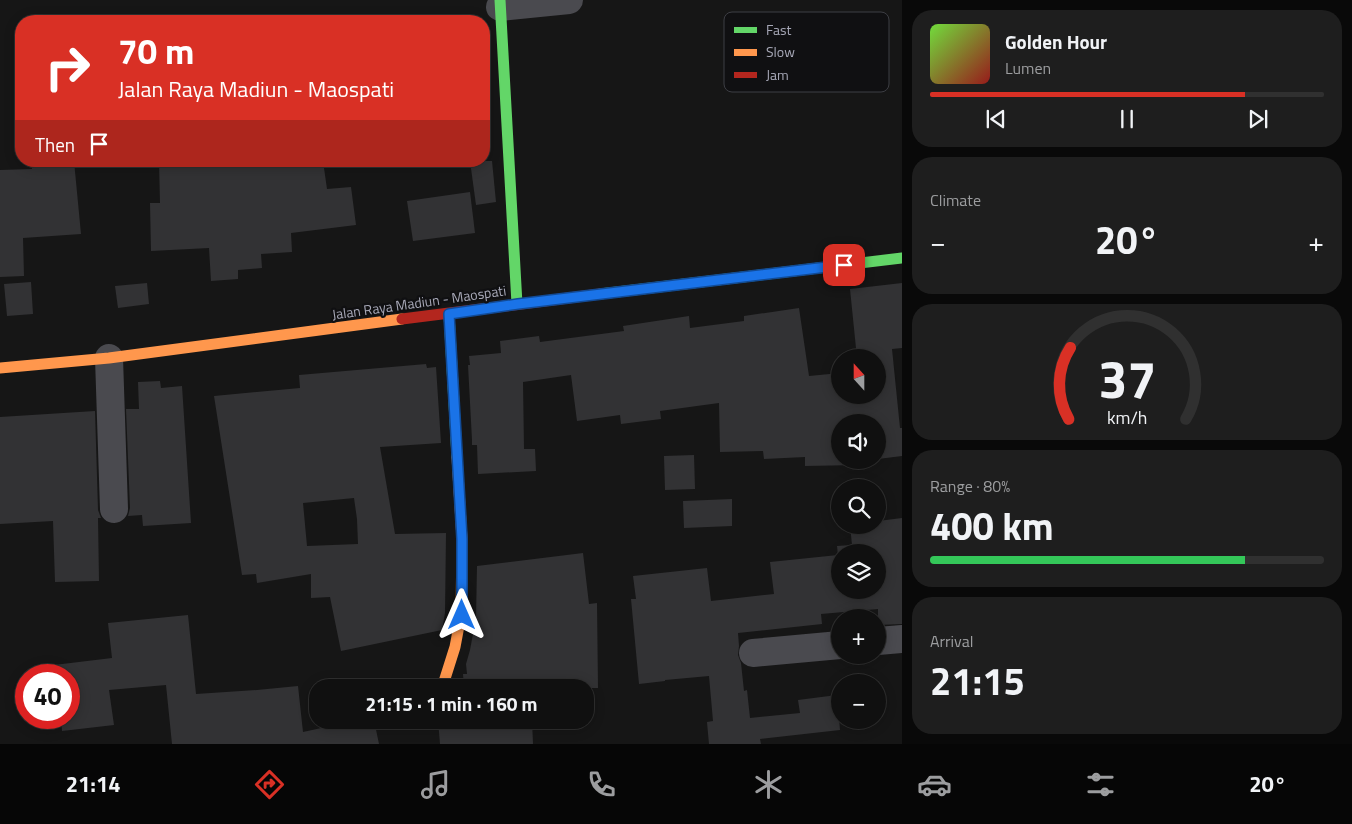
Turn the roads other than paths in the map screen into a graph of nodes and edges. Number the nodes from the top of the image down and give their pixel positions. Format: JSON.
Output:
{"nodes":[{"id":1,"x":569,"y":0,"type":"edge"},
{"id":2,"x":500,"y":4,"type":"edge"},
{"id":3,"x":902,"y":258,"type":"edge"},
{"id":4,"x":518,"y":304,"type":"junction"},
{"id":5,"x":449,"y":314,"type":"junction"},
{"id":6,"x":109,"y":358,"type":"junction"},
{"id":7,"x":0,"y":368,"type":"edge"},
{"id":8,"x":114,"y":509,"type":"dead end"},
{"id":9,"x":902,"y":639,"type":"edge"},
{"id":10,"x":886,"y":640,"type":"edge"},
{"id":11,"x":831,"y":645,"type":"edge"},
{"id":12,"x":753,"y":653,"type":"dead end"},
{"id":13,"x":445,"y":679,"type":"edge"}],
"edges":[{"from":1,"to":2,"type":"street"},
{"from":2,"to":4,"type":"main road"},
{"from":3,"to":4,"type":"main road","name":"Jalan Raya Madiun - Maospati"},
{"from":4,"to":5,"type":"main road","name":"Jalan Raya Madiun - Maospati"},
{"from":5,"to":6,"type":"main road","name":"Jalan Raya Madiun - Maospati"},
{"from":5,"to":13,"type":"main road"},
{"from":6,"to":7,"type":"main road","name":"Jalan Raya Madiun - Maospati"},
{"from":6,"to":8,"type":"street"},
{"from":9,"to":10,"type":"street"},
{"from":11,"to":12,"type":"street"}]}
